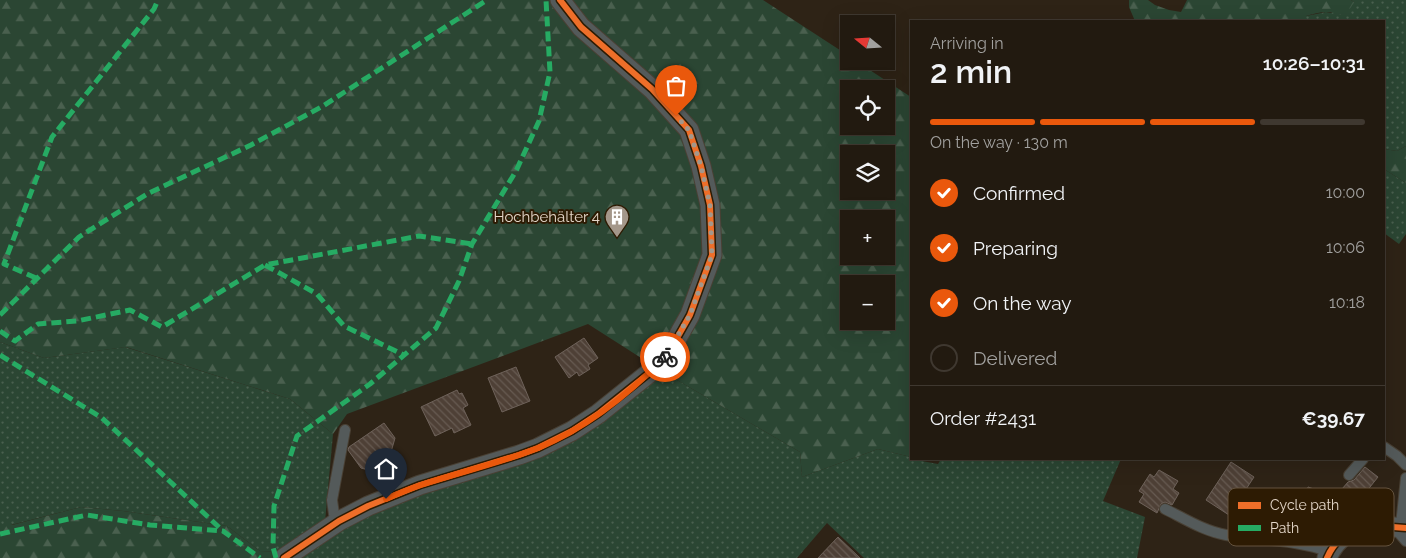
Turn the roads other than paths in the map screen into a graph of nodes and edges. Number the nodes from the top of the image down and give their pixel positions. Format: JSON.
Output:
{"nodes":[{"id":1,"x":560,"y":0,"type":"edge"},
{"id":2,"x":345,"y":430,"type":"dead end"},
{"id":3,"x":1385,"y":448,"type":"edge"},
{"id":4,"x":1362,"y":460,"type":"edge"},
{"id":5,"x":1406,"y":465,"type":"edge"},
{"id":6,"x":1349,"y":475,"type":"dead end"},
{"id":7,"x":1406,"y":478,"type":"edge"},
{"id":8,"x":1165,"y":509,"type":"dead end"},
{"id":9,"x":339,"y":521,"type":"junction"},
{"id":10,"x":1404,"y":532,"type":"edge"},
{"id":11,"x":1228,"y":534,"type":"edge"},
{"id":12,"x":1312,"y":546,"type":"edge"},
{"id":13,"x":1329,"y":555,"type":"edge"},
{"id":14,"x":284,"y":558,"type":"edge"}],
"edges":[{"from":1,"to":9,"type":"street"},
{"from":2,"to":9,"type":"lane"},
{"from":3,"to":5,"type":"lane"},
{"from":4,"to":6,"type":"lane"},
{"from":7,"to":10,"type":"lane"},
{"from":8,"to":11,"type":"lane"},
{"from":9,"to":14,"type":"street"},
{"from":12,"to":13,"type":"lane"}]}
